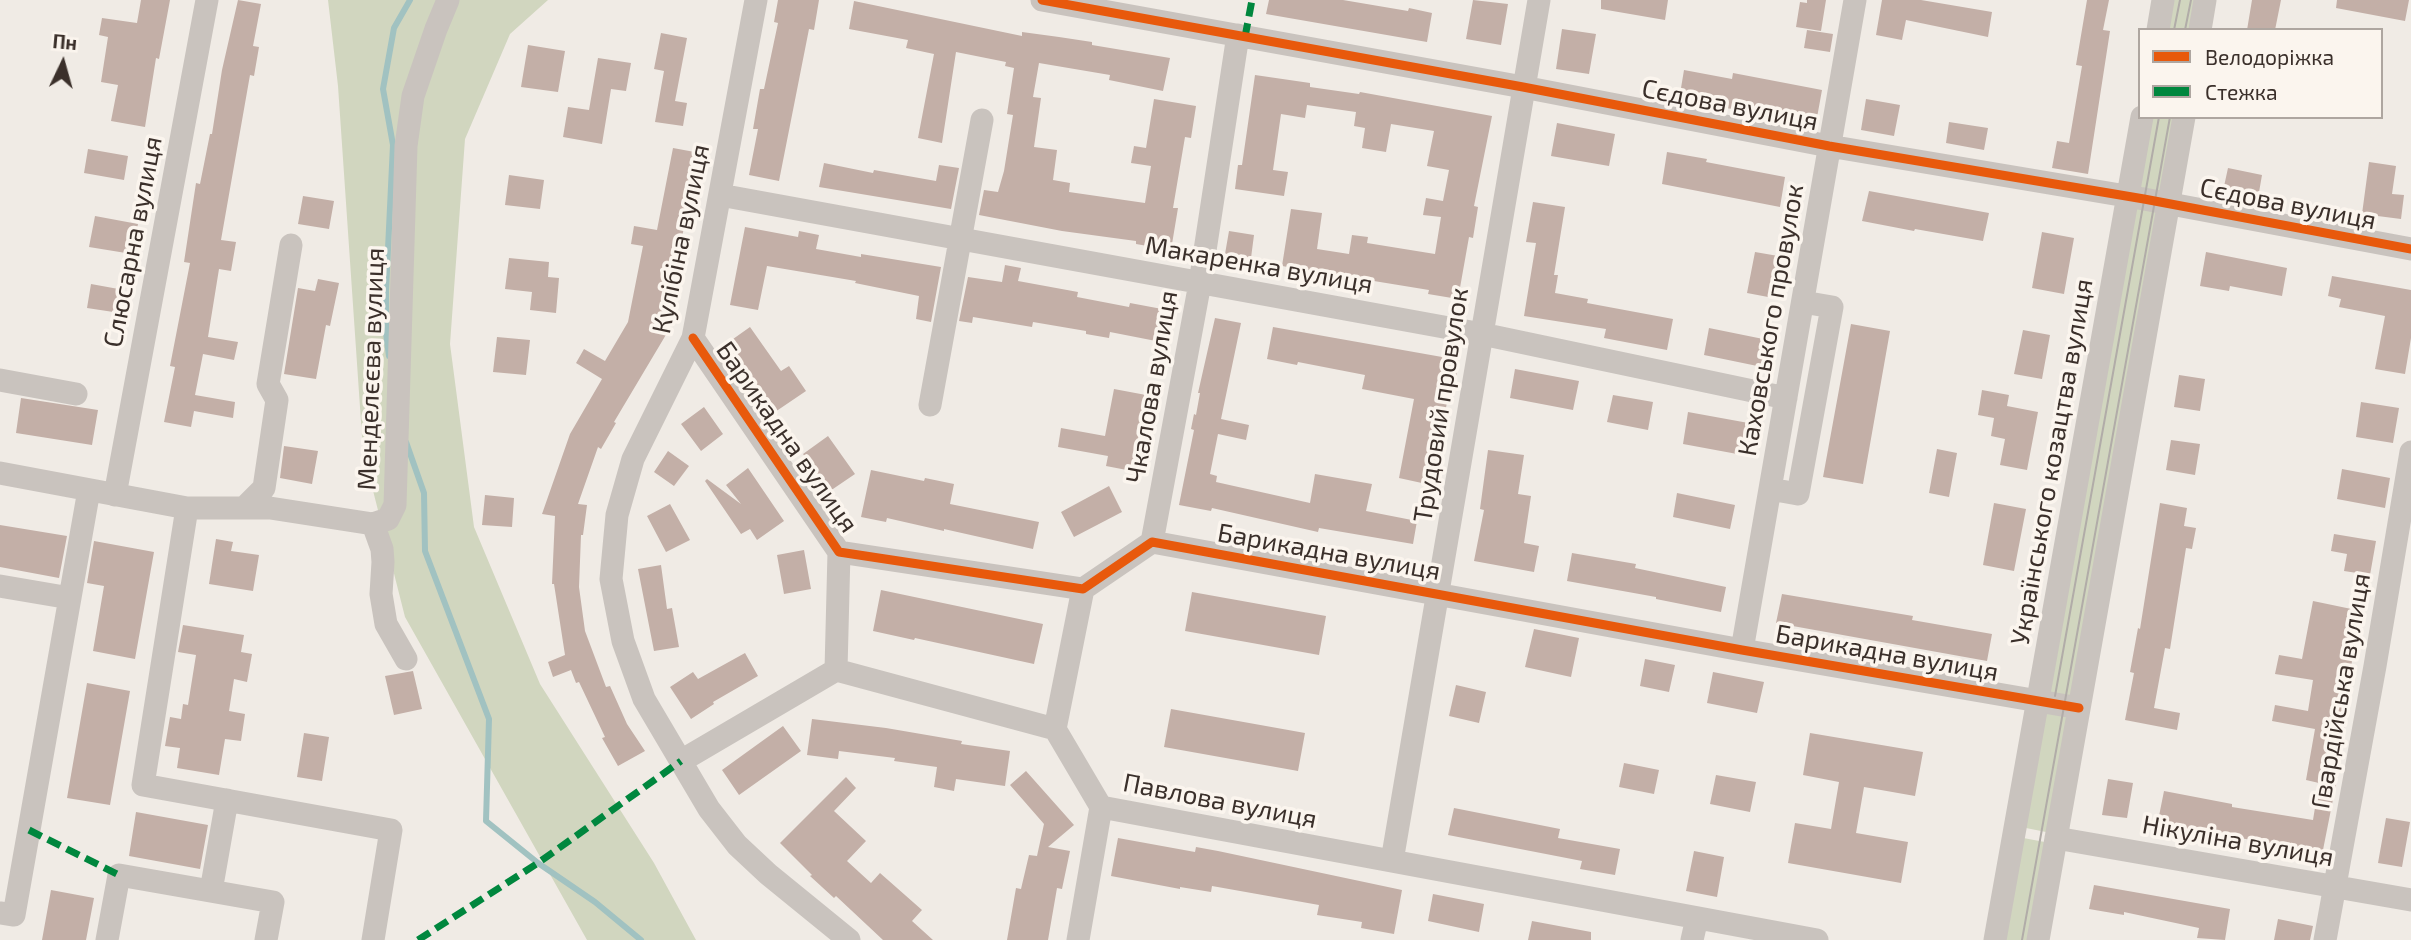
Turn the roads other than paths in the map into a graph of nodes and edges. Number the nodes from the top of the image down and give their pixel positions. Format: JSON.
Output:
{"nodes":[{"id":1,"x":207,"y":0,"type":"edge"},
{"id":2,"x":448,"y":0,"type":"edge"},
{"id":3,"x":756,"y":0,"type":"edge"},
{"id":4,"x":1042,"y":0,"type":"edge"},
{"id":5,"x":1539,"y":0,"type":"edge"},
{"id":6,"x":1855,"y":0,"type":"edge"},
{"id":7,"x":2163,"y":0,"type":"edge"},
{"id":8,"x":2205,"y":0,"type":"edge"},
{"id":9,"x":2158,"y":28,"type":"edge"},
{"id":10,"x":2200,"y":28,"type":"edge"},
{"id":11,"x":1238,"y":35,"type":"junction"},
{"id":12,"x":1523,"y":87,"type":"junction"},
{"id":13,"x":2142,"y":119,"type":"edge"},
{"id":14,"x":2184,"y":119,"type":"edge"},
{"id":15,"x":982,"y":120,"type":"dead end"},
{"id":16,"x":1829,"y":146,"type":"junction"},
{"id":17,"x":720,"y":195,"type":"junction"},
{"id":18,"x":2128,"y":196,"type":"junction"},
{"id":19,"x":2169,"y":203,"type":"junction"},
{"id":20,"x":960,"y":239,"type":"junction"},
{"id":21,"x":291,"y":245,"type":"dead end"},
{"id":22,"x":2411,"y":249,"type":"edge"},
{"id":23,"x":1200,"y":282,"type":"junction"},
{"id":24,"x":1803,"y":302,"type":"junction"},
{"id":25,"x":1482,"y":334,"type":"junction"},
{"id":26,"x":693,"y":338,"type":"junction"},
{"id":27,"x":0,"y":380,"type":"edge"},
{"id":28,"x":76,"y":394,"type":"dead end"},
{"id":29,"x":1786,"y":398,"type":"junction"},
{"id":30,"x":930,"y":405,"type":"dead end"},
{"id":31,"x":2411,"y":452,"type":"edge"},
{"id":32,"x":0,"y":473,"type":"edge"},
{"id":33,"x":1770,"y":489,"type":"junction"},
{"id":34,"x":89,"y":490,"type":"junction"},
{"id":35,"x":115,"y":495,"type":"junction"},
{"id":36,"x":187,"y":508,"type":"junction"},
{"id":37,"x":244,"y":508,"type":"junction"},
{"id":38,"x":373,"y":524,"type":"junction"},
{"id":39,"x":1152,"y":542,"type":"junction"},
{"id":40,"x":839,"y":552,"type":"junction"},
{"id":41,"x":0,"y":586,"type":"edge"},
{"id":42,"x":1083,"y":589,"type":"junction"},
{"id":43,"x":1438,"y":592,"type":"junction"},
{"id":44,"x":70,"y":598,"type":"junction"},
{"id":45,"x":1742,"y":650,"type":"junction"},
{"id":46,"x":406,"y":659,"type":"dead end"},
{"id":47,"x":836,"y":670,"type":"junction"},
{"id":48,"x":2038,"y":700,"type":"junction"},
{"id":49,"x":2079,"y":708,"type":"junction"},
{"id":50,"x":1055,"y":729,"type":"junction"},
{"id":51,"x":681,"y":761,"type":"junction"},
{"id":52,"x":228,"y":800,"type":"junction"},
{"id":53,"x":1101,"y":807,"type":"junction"},
{"id":54,"x":2056,"y":838,"type":"junction"},
{"id":55,"x":1392,"y":861,"type":"junction"},
{"id":56,"x":2334,"y":886,"type":"junction"},
{"id":57,"x":211,"y":891,"type":"junction"},
{"id":58,"x":2411,"y":900,"type":"edge"},
{"id":59,"x":0,"y":913,"type":"edge"},
{"id":60,"x":1695,"y":929,"type":"edge"},
{"id":61,"x":107,"y":940,"type":"edge"},
{"id":62,"x":266,"y":940,"type":"edge"},
{"id":63,"x":373,"y":940,"type":"edge"},
{"id":64,"x":849,"y":940,"type":"edge"},
{"id":65,"x":1078,"y":940,"type":"edge"},
{"id":66,"x":1816,"y":940,"type":"edge"},
{"id":67,"x":1995,"y":940,"type":"edge"},
{"id":68,"x":2038,"y":940,"type":"edge"},
{"id":69,"x":2325,"y":940,"type":"edge"}],
"edges":[{"from":1,"to":35,"type":"street","name":"Слюсарна вулиця"},
{"from":2,"to":38,"type":"street","name":"Менделєєва вулиця"},
{"from":3,"to":17,"type":"street","name":"Кулібіна вулиця"},
{"from":4,"to":11,"type":"street","name":"Сєдова вулиця"},
{"from":5,"to":12,"type":"street","name":"Трудовий провулок"},
{"from":6,"to":16,"type":"street","name":"Каховського провулок"},
{"from":7,"to":9,"type":"street"},
{"from":8,"to":10,"type":"street"},
{"from":11,"to":12,"type":"street","name":"Сєдова вулиця"},
{"from":11,"to":23,"type":"street","name":"Чкалова вулиця"},
{"from":12,"to":16,"type":"street","name":"Сєдова вулиця"},
{"from":12,"to":25,"type":"street","name":"Трудовий провулок"},
{"from":13,"to":18,"type":"street","name":"Українського козацтва вулиця"},
{"from":14,"to":19,"type":"street"},
{"from":15,"to":20,"type":"street"},
{"from":16,"to":18,"type":"street","name":"Сєдова вулиця"},
{"from":16,"to":24,"type":"street","name":"Каховського провулок"},
{"from":17,"to":20,"type":"street","name":"Макаренка вулиця"},
{"from":17,"to":26,"type":"street","name":"Кулібіна вулиця"},
{"from":18,"to":19,"type":"street","name":"Сєдова вулиця"},
{"from":18,"to":48,"type":"street","name":"Українського козацтва вулиця"},
{"from":19,"to":22,"type":"street","name":"Сєдова вулиця"},
{"from":19,"to":49,"type":"street"},
{"from":20,"to":23,"type":"street","name":"Макаренка вулиця"},
{"from":20,"to":30,"type":"street"},
{"from":21,"to":37,"type":"street"},
{"from":23,"to":25,"type":"street","name":"Макаренка вулиця"},
{"from":23,"to":39,"type":"street","name":"Чкалова вулиця"},
{"from":24,"to":29,"type":"street","name":"Каховського провулок"},
{"from":24,"to":33,"type":"street"},
{"from":25,"to":29,"type":"street","name":"Макаренка вулиця"},
{"from":25,"to":43,"type":"street","name":"Трудовий провулок"},
{"from":26,"to":40,"type":"street","name":"Барикадна вулиця"},
{"from":26,"to":51,"type":"street","name":"Кулібіна вулиця"},
{"from":27,"to":28,"type":"street"},
{"from":29,"to":33,"type":"street","name":"Каховського провулок"},
{"from":31,"to":56,"type":"street","name":"Гвардійська вулиця"},
{"from":32,"to":34,"type":"street","name":"Менделєєва вулиця"},
{"from":33,"to":45,"type":"street","name":"Каховського провулок"},
{"from":34,"to":35,"type":"street","name":"Менделєєва вулиця"},
{"from":34,"to":44,"type":"street"},
{"from":35,"to":36,"type":"street","name":"Менделєєва вулиця"},
{"from":36,"to":37,"type":"street","name":"Менделєєва вулиця"},
{"from":36,"to":52,"type":"street"},
{"from":37,"to":38,"type":"street","name":"Менделєєва вулиця"},
{"from":38,"to":46,"type":"street"},
{"from":39,"to":42,"type":"street"},
{"from":39,"to":43,"type":"street","name":"Барикадна вулиця"},
{"from":40,"to":42,"type":"street","name":"Барикадна вулиця"},
{"from":40,"to":47,"type":"street"},
{"from":41,"to":44,"type":"street"},
{"from":42,"to":50,"type":"street"},
{"from":43,"to":45,"type":"street","name":"Барикадна вулиця"},
{"from":43,"to":55,"type":"street","name":"Трудовий провулок"},
{"from":44,"to":59,"type":"street"},
{"from":45,"to":48,"type":"street","name":"Барикадна вулиця"},
{"from":47,"to":50,"type":"street"},
{"from":47,"to":51,"type":"street"},
{"from":48,"to":49,"type":"street","name":"Барикадна вулиця"},
{"from":48,"to":67,"type":"street","name":"Українського козацтва вулиця"},
{"from":49,"to":54,"type":"street"},
{"from":50,"to":53,"type":"street","name":"Павлова вулиця"},
{"from":51,"to":64,"type":"street","name":"Кулібіна вулиця"},
{"from":52,"to":57,"type":"street"},
{"from":52,"to":63,"type":"street"},
{"from":53,"to":55,"type":"street","name":"Павлова вулиця"},
{"from":53,"to":65,"type":"street"},
{"from":54,"to":56,"type":"street","name":"Нікуліна вулиця"},
{"from":54,"to":68,"type":"street"},
{"from":55,"to":60,"type":"street","name":"Павлова вулиця"},
{"from":56,"to":58,"type":"street","name":"Нікуліна вулиця"},
{"from":56,"to":69,"type":"street","name":"Гвардійська вулиця"},
{"from":57,"to":61,"type":"street"},
{"from":57,"to":62,"type":"street"},
{"from":60,"to":66,"type":"street","name":"Павлова вулиця"}]}
